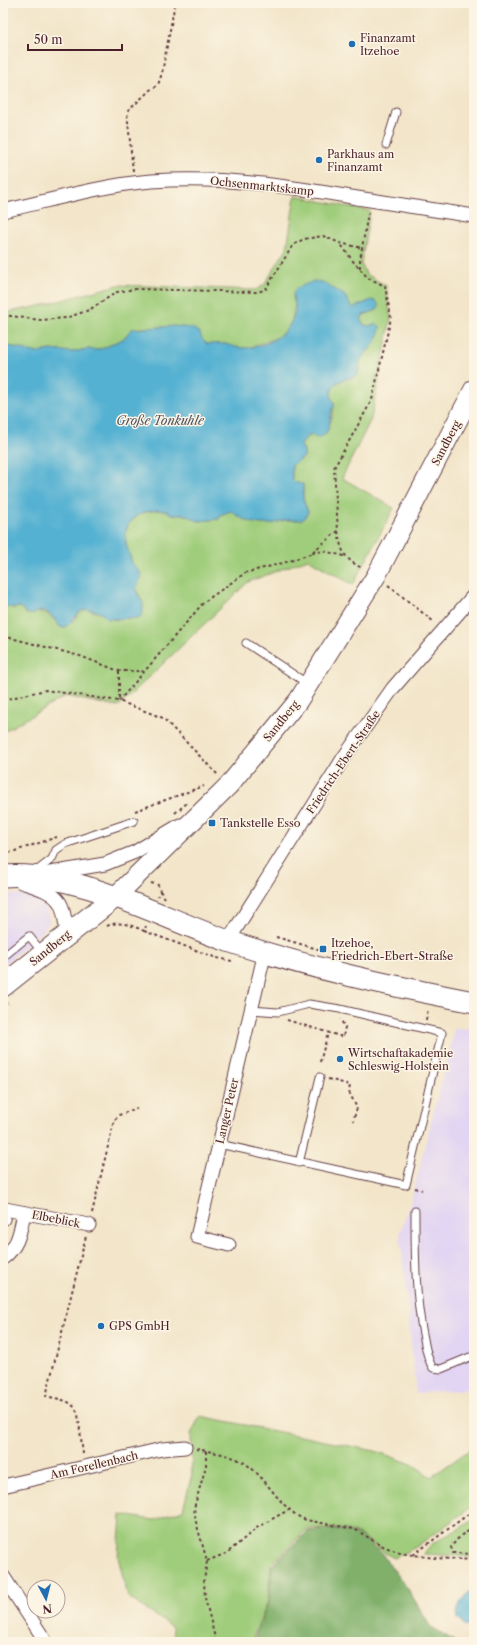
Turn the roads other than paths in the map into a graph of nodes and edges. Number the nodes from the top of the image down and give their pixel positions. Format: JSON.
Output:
{"nodes":[{"id":1,"x":396,"y":112,"type":"dead end"},
{"id":2,"x":386,"y":145,"type":"dead end"},
{"id":3,"x":3,"y":211,"type":"edge"},
{"id":4,"x":474,"y":216,"type":"edge"},
{"id":5,"x":474,"y":389,"type":"edge"},
{"id":6,"x":474,"y":595,"type":"edge"},
{"id":7,"x":246,"y":642,"type":"dead end"},
{"id":8,"x":308,"y":684,"type":"junction"},
{"id":9,"x":203,"y":811,"type":"junction"},
{"id":10,"x":134,"y":821,"type":"dead end"},
{"id":11,"x":3,"y":876,"type":"edge"},
{"id":12,"x":30,"y":876,"type":"junction"},
{"id":13,"x":114,"y":897,"type":"junction"},
{"id":14,"x":67,"y":934,"type":"junction"},
{"id":15,"x":228,"y":941,"type":"junction"},
{"id":16,"x":269,"y":944,"type":"junction"},
{"id":17,"x":5,"y":954,"type":"edge"},
{"id":18,"x":43,"y":954,"type":"junction"},
{"id":19,"x":6,"y":994,"type":"edge"},
{"id":20,"x":474,"y":1002,"type":"edge"},
{"id":21,"x":251,"y":1010,"type":"junction"},
{"id":22,"x":320,"y":1077,"type":"road end"},
{"id":23,"x":219,"y":1144,"type":"junction"},
{"id":24,"x":299,"y":1162,"type":"junction"},
{"id":25,"x":415,"y":1211,"type":"dead end"},
{"id":26,"x":24,"y":1213,"type":"junction"},
{"id":27,"x":3,"y":1219,"type":"edge"},
{"id":28,"x":89,"y":1225,"type":"road end"},
{"id":29,"x":229,"y":1245,"type":"dead end"},
{"id":30,"x":3,"y":1258,"type":"edge"},
{"id":31,"x":474,"y":1357,"type":"edge"},
{"id":32,"x":185,"y":1447,"type":"road end"},
{"id":33,"x":3,"y":1486,"type":"edge"},
{"id":34,"x":3,"y":1576,"type":"edge"},
{"id":35,"x":46,"y":1642,"type":"edge"}],
"edges":[{"from":1,"to":2,"type":"lane"},
{"from":3,"to":4,"type":"street","name":"Ochsenmarktskamp"},
{"from":5,"to":8,"type":"main road","name":"Sandberg"},
{"from":6,"to":15,"type":"street","name":"Friedrich-Ebert-Straße"},
{"from":7,"to":8,"type":"lane"},
{"from":8,"to":9,"type":"main road","name":"Sandberg"},
{"from":9,"to":12,"type":"street"},
{"from":9,"to":13,"type":"main road","name":"Sandberg"},
{"from":10,"to":12,"type":"lane"},
{"from":11,"to":12,"type":"main road"},
{"from":11,"to":14,"type":"street"},
{"from":12,"to":13,"type":"main road"},
{"from":13,"to":14,"type":"main road","name":"Sandberg"},
{"from":13,"to":15,"type":"main road"},
{"from":14,"to":18,"type":"main road","name":"Sandberg"},
{"from":15,"to":16,"type":"main road"},
{"from":16,"to":20,"type":"main road"},
{"from":16,"to":21,"type":"street","name":"Langer Peter"},
{"from":17,"to":18,"type":"lane"},
{"from":18,"to":19,"type":"main road","name":"Sandberg"},
{"from":21,"to":23,"type":"street","name":"Langer Peter"},
{"from":21,"to":24,"type":"lane"},
{"from":22,"to":24,"type":"lane"},
{"from":23,"to":24,"type":"lane"},
{"from":23,"to":29,"type":"street","name":"Langer Peter"},
{"from":25,"to":31,"type":"lane"},
{"from":26,"to":27,"type":"street","name":"Elbeblick"},
{"from":26,"to":28,"type":"street","name":"Elbeblick"},
{"from":26,"to":30,"type":"street","name":"Elbeblick"},
{"from":32,"to":33,"type":"street","name":"Am Forellenbach"},
{"from":34,"to":35,"type":"street"}]}
